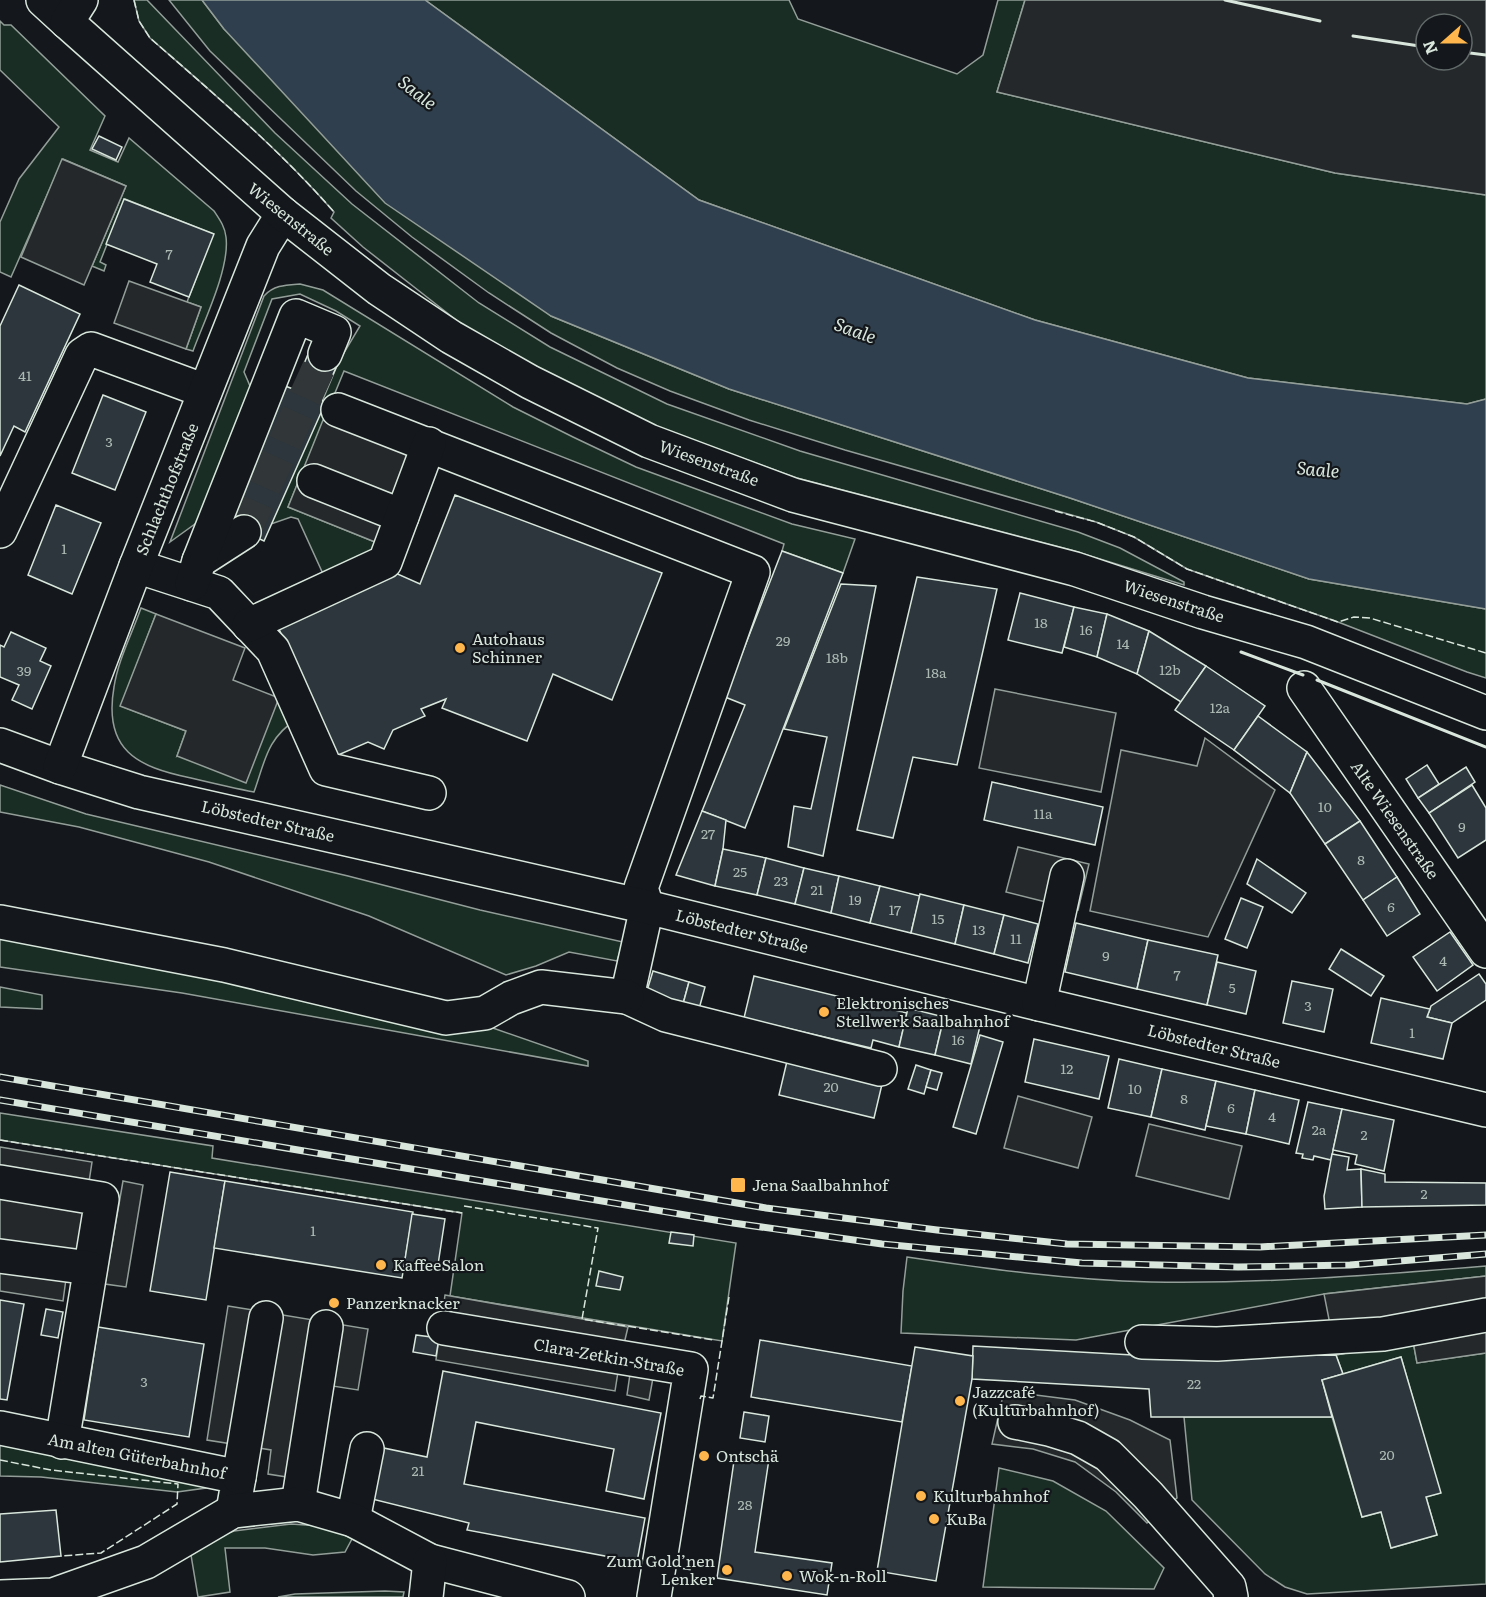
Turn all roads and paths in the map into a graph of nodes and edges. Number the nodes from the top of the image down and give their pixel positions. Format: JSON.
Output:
{"nodes":[{"id":1,"x":43,"y":0,"type":"edge"},
{"id":2,"x":74,"y":11,"type":"edge"},
{"id":3,"x":283,"y":214,"type":"junction"},
{"id":4,"x":325,"y":354,"type":"tunnel mouth"},
{"id":5,"x":205,"y":391,"type":"junction"},
{"id":6,"x":338,"y":410,"type":"dead end"},
{"id":7,"x":429,"y":444,"type":"junction"},
{"id":8,"x":314,"y":481,"type":"dead end"},
{"id":9,"x":402,"y":516,"type":"junction"},
{"id":10,"x":0,"y":531,"type":"edge"},
{"id":11,"x":244,"y":532,"type":"tunnel mouth"},
{"id":12,"x":136,"y":566,"type":"junction"},
{"id":13,"x":195,"y":573,"type":"junction"},
{"id":14,"x":249,"y":625,"type":"junction"},
{"id":15,"x":1305,"y":688,"type":"dead end"},
{"id":16,"x":1486,"y":713,"type":"edge"},
{"id":17,"x":0,"y":745,"type":"edge"},
{"id":18,"x":60,"y":767,"type":"junction"},
{"id":19,"x":429,"y":793,"type":"dead end"},
{"id":20,"x":1067,"y":876,"type":"dead end"},
{"id":21,"x":647,"y":907,"type":"junction"},
{"id":22,"x":0,"y":922,"type":"edge"},
{"id":23,"x":1486,"y":951,"type":"edge"},
{"id":24,"x":627,"y":997,"type":"junction"},
{"id":25,"x":1039,"y":1004,"type":"junction"},
{"id":26,"x":880,"y":1070,"type":"dead end"},
{"id":27,"x":1486,"y":1110,"type":"edge"},
{"id":28,"x":0,"y":1182,"type":"edge"},
{"id":29,"x":0,"y":1256,"type":"edge"},
{"id":30,"x":90,"y":1268,"type":"junction"},
{"id":31,"x":1486,"y":1315,"type":"edge"},
{"id":32,"x":266,"y":1318,"type":"dead end"},
{"id":33,"x":326,"y":1328,"type":"dead end"},
{"id":34,"x":444,"y":1328,"type":"dead end"},
{"id":35,"x":1142,"y":1342,"type":"dead end"},
{"id":36,"x":1015,"y":1422,"type":"dead end"},
{"id":37,"x":0,"y":1428,"type":"edge"},
{"id":38,"x":62,"y":1442,"type":"junction"},
{"id":39,"x":367,"y":1449,"type":"dead end"},
{"id":40,"x":239,"y":1477,"type":"junction"},
{"id":41,"x":298,"y":1504,"type":"junction"},
{"id":42,"x":233,"y":1511,"type":"junction"},
{"id":43,"x":353,"y":1520,"type":"junction"},
{"id":44,"x":430,"y":1561,"type":"junction"},
{"id":45,"x":0,"y":1597,"type":"edge"},
{"id":46,"x":426,"y":1597,"type":"edge"},
{"id":47,"x":568,"y":1597,"type":"edge"},
{"id":48,"x":654,"y":1597,"type":"edge"},
{"id":49,"x":1231,"y":1597,"type":"edge"}],
"edges":[{"from":1,"to":2,"type":"street","name":"Wiesenstraße"},
{"from":2,"to":3,"type":"street","name":"Wiesenstraße"},
{"from":3,"to":5,"type":"street","name":"Schlachthofstraße"},
{"from":3,"to":16,"type":"street","name":"Wiesenstraße"},
{"from":4,"to":13,"type":"street"},
{"from":5,"to":10,"type":"street"},
{"from":5,"to":12,"type":"street","name":"Schlachthofstraße"},
{"from":6,"to":7,"type":"street"},
{"from":7,"to":9,"type":"street"},
{"from":7,"to":21,"type":"street"},
{"from":8,"to":9,"type":"street"},
{"from":9,"to":14,"type":"street"},
{"from":11,"to":13,"type":"street"},
{"from":12,"to":13,"type":"street"},
{"from":12,"to":18,"type":"street","name":"Schlachthofstraße"},
{"from":13,"to":14,"type":"street"},
{"from":14,"to":19,"type":"street"},
{"from":15,"to":23,"type":"street","name":"Alte Wiesenstraße"},
{"from":17,"to":18,"type":"street","name":"Löbstedter Straße"},
{"from":18,"to":21,"type":"street","name":"Löbstedter Straße"},
{"from":20,"to":25,"type":"street"},
{"from":21,"to":24,"type":"street"},
{"from":21,"to":25,"type":"street","name":"Löbstedter Straße"},
{"from":22,"to":24,"type":"street"},
{"from":24,"to":26,"type":"street"},
{"from":25,"to":27,"type":"street","name":"Löbstedter Straße"},
{"from":28,"to":30,"type":"street"},
{"from":29,"to":30,"type":"street"},
{"from":30,"to":38,"type":"street"},
{"from":31,"to":35,"type":"street"},
{"from":32,"to":40,"type":"street"},
{"from":33,"to":41,"type":"street"},
{"from":34,"to":48,"type":"street","name":"Clara-Zetkin-Straße"},
{"from":36,"to":49,"type":"street"},
{"from":37,"to":38,"type":"street","name":"Am alten Güterbahnhof"},
{"from":38,"to":40,"type":"street","name":"Am alten Güterbahnhof"},
{"from":39,"to":43,"type":"street"},
{"from":40,"to":42,"type":"street","name":"Am alten Güterbahnhof"},
{"from":41,"to":42,"type":"street"},
{"from":41,"to":43,"type":"street"},
{"from":42,"to":45,"type":"street"},
{"from":43,"to":44,"type":"street"},
{"from":44,"to":46,"type":"street"},
{"from":44,"to":47,"type":"street"}]}
